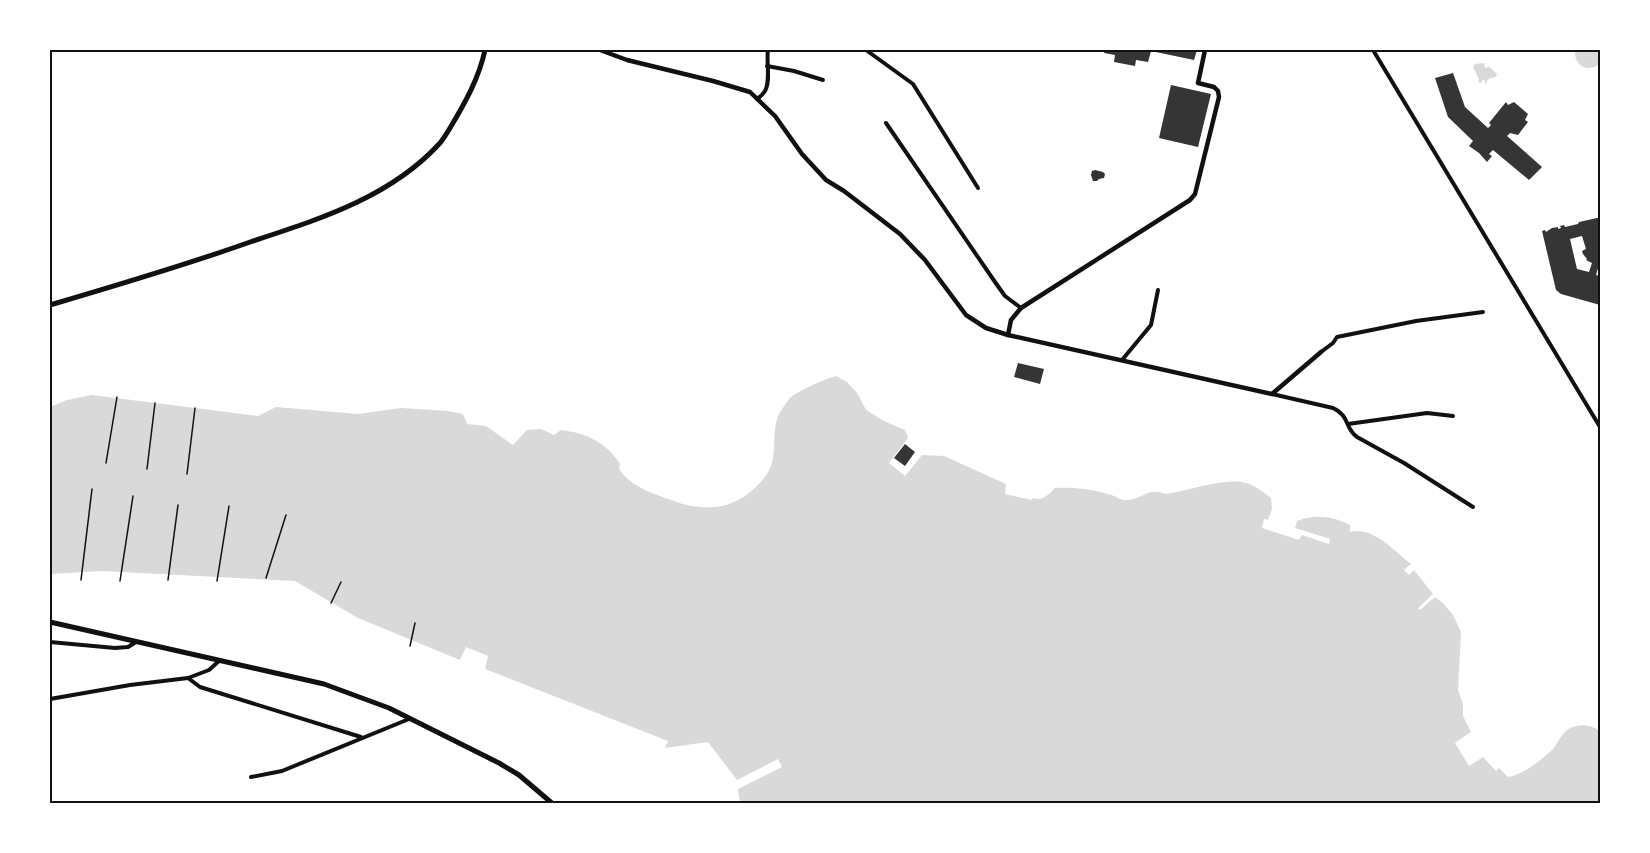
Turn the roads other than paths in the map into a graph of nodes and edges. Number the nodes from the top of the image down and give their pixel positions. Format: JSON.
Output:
{"nodes":[{"id":1,"x":485,"y":50,"type":"edge"},
{"id":2,"x":600,"y":50,"type":"edge"},
{"id":3,"x":768,"y":50,"type":"edge"},
{"id":4,"x":866,"y":50,"type":"edge"},
{"id":5,"x":1205,"y":50,"type":"edge"},
{"id":6,"x":1373,"y":50,"type":"edge"},
{"id":7,"x":767,"y":66,"type":"junction"},
{"id":8,"x":823,"y":80,"type":"dead end"},
{"id":9,"x":757,"y":99,"type":"junction"},
{"id":10,"x":886,"y":123,"type":"dead end"},
{"id":11,"x":978,"y":188,"type":"dead end"},
{"id":12,"x":1158,"y":290,"type":"dead end"},
{"id":13,"x":50,"y":305,"type":"edge"},
{"id":14,"x":1021,"y":308,"type":"junction"},
{"id":15,"x":1483,"y":312,"type":"dead end"},
{"id":16,"x":1008,"y":335,"type":"junction"},
{"id":17,"x":1321,"y":352,"type":"joint"},
{"id":18,"x":1122,"y":360,"type":"junction"},
{"id":19,"x":1272,"y":394,"type":"junction"},
{"id":20,"x":1453,"y":416,"type":"dead end"},
{"id":21,"x":1348,"y":424,"type":"junction"},
{"id":22,"x":1600,"y":427,"type":"edge"},
{"id":23,"x":1473,"y":507,"type":"dead end"},
{"id":24,"x":50,"y":621,"type":"edge"},
{"id":25,"x":137,"y":641,"type":"junction"},
{"id":26,"x":50,"y":642,"type":"edge"},
{"id":27,"x":219,"y":661,"type":"junction"},
{"id":28,"x":188,"y":678,"type":"junction"},
{"id":29,"x":50,"y":699,"type":"edge"},
{"id":30,"x":410,"y":718,"type":"junction"},
{"id":31,"x":361,"y":737,"type":"junction"},
{"id":32,"x":251,"y":777,"type":"dead end"},
{"id":33,"x":553,"y":804,"type":"edge"}],
"edges":[{"from":1,"to":13,"type":"main road"},
{"from":2,"to":9,"type":"street"},
{"from":3,"to":7,"type":"street"},
{"from":4,"to":11,"type":"street"},
{"from":5,"to":14,"type":"street"},
{"from":6,"to":22,"type":"street"},
{"from":7,"to":8,"type":"street"},
{"from":7,"to":9,"type":"street"},
{"from":9,"to":16,"type":"street"},
{"from":10,"to":14,"type":"street"},
{"from":12,"to":18,"type":"street"},
{"from":14,"to":16,"type":"street"},
{"from":15,"to":17,"type":"street"},
{"from":16,"to":18,"type":"street"},
{"from":17,"to":19,"type":"street"},
{"from":18,"to":19,"type":"street"},
{"from":19,"to":21,"type":"street"},
{"from":20,"to":21,"type":"street"},
{"from":21,"to":23,"type":"street"},
{"from":24,"to":25,"type":"main road"},
{"from":25,"to":26,"type":"street"},
{"from":25,"to":27,"type":"main road"},
{"from":27,"to":28,"type":"street"},
{"from":27,"to":30,"type":"main road"},
{"from":28,"to":29,"type":"street"},
{"from":28,"to":31,"type":"street"},
{"from":30,"to":31,"type":"street"},
{"from":30,"to":33,"type":"main road"},
{"from":31,"to":32,"type":"street"}]}
